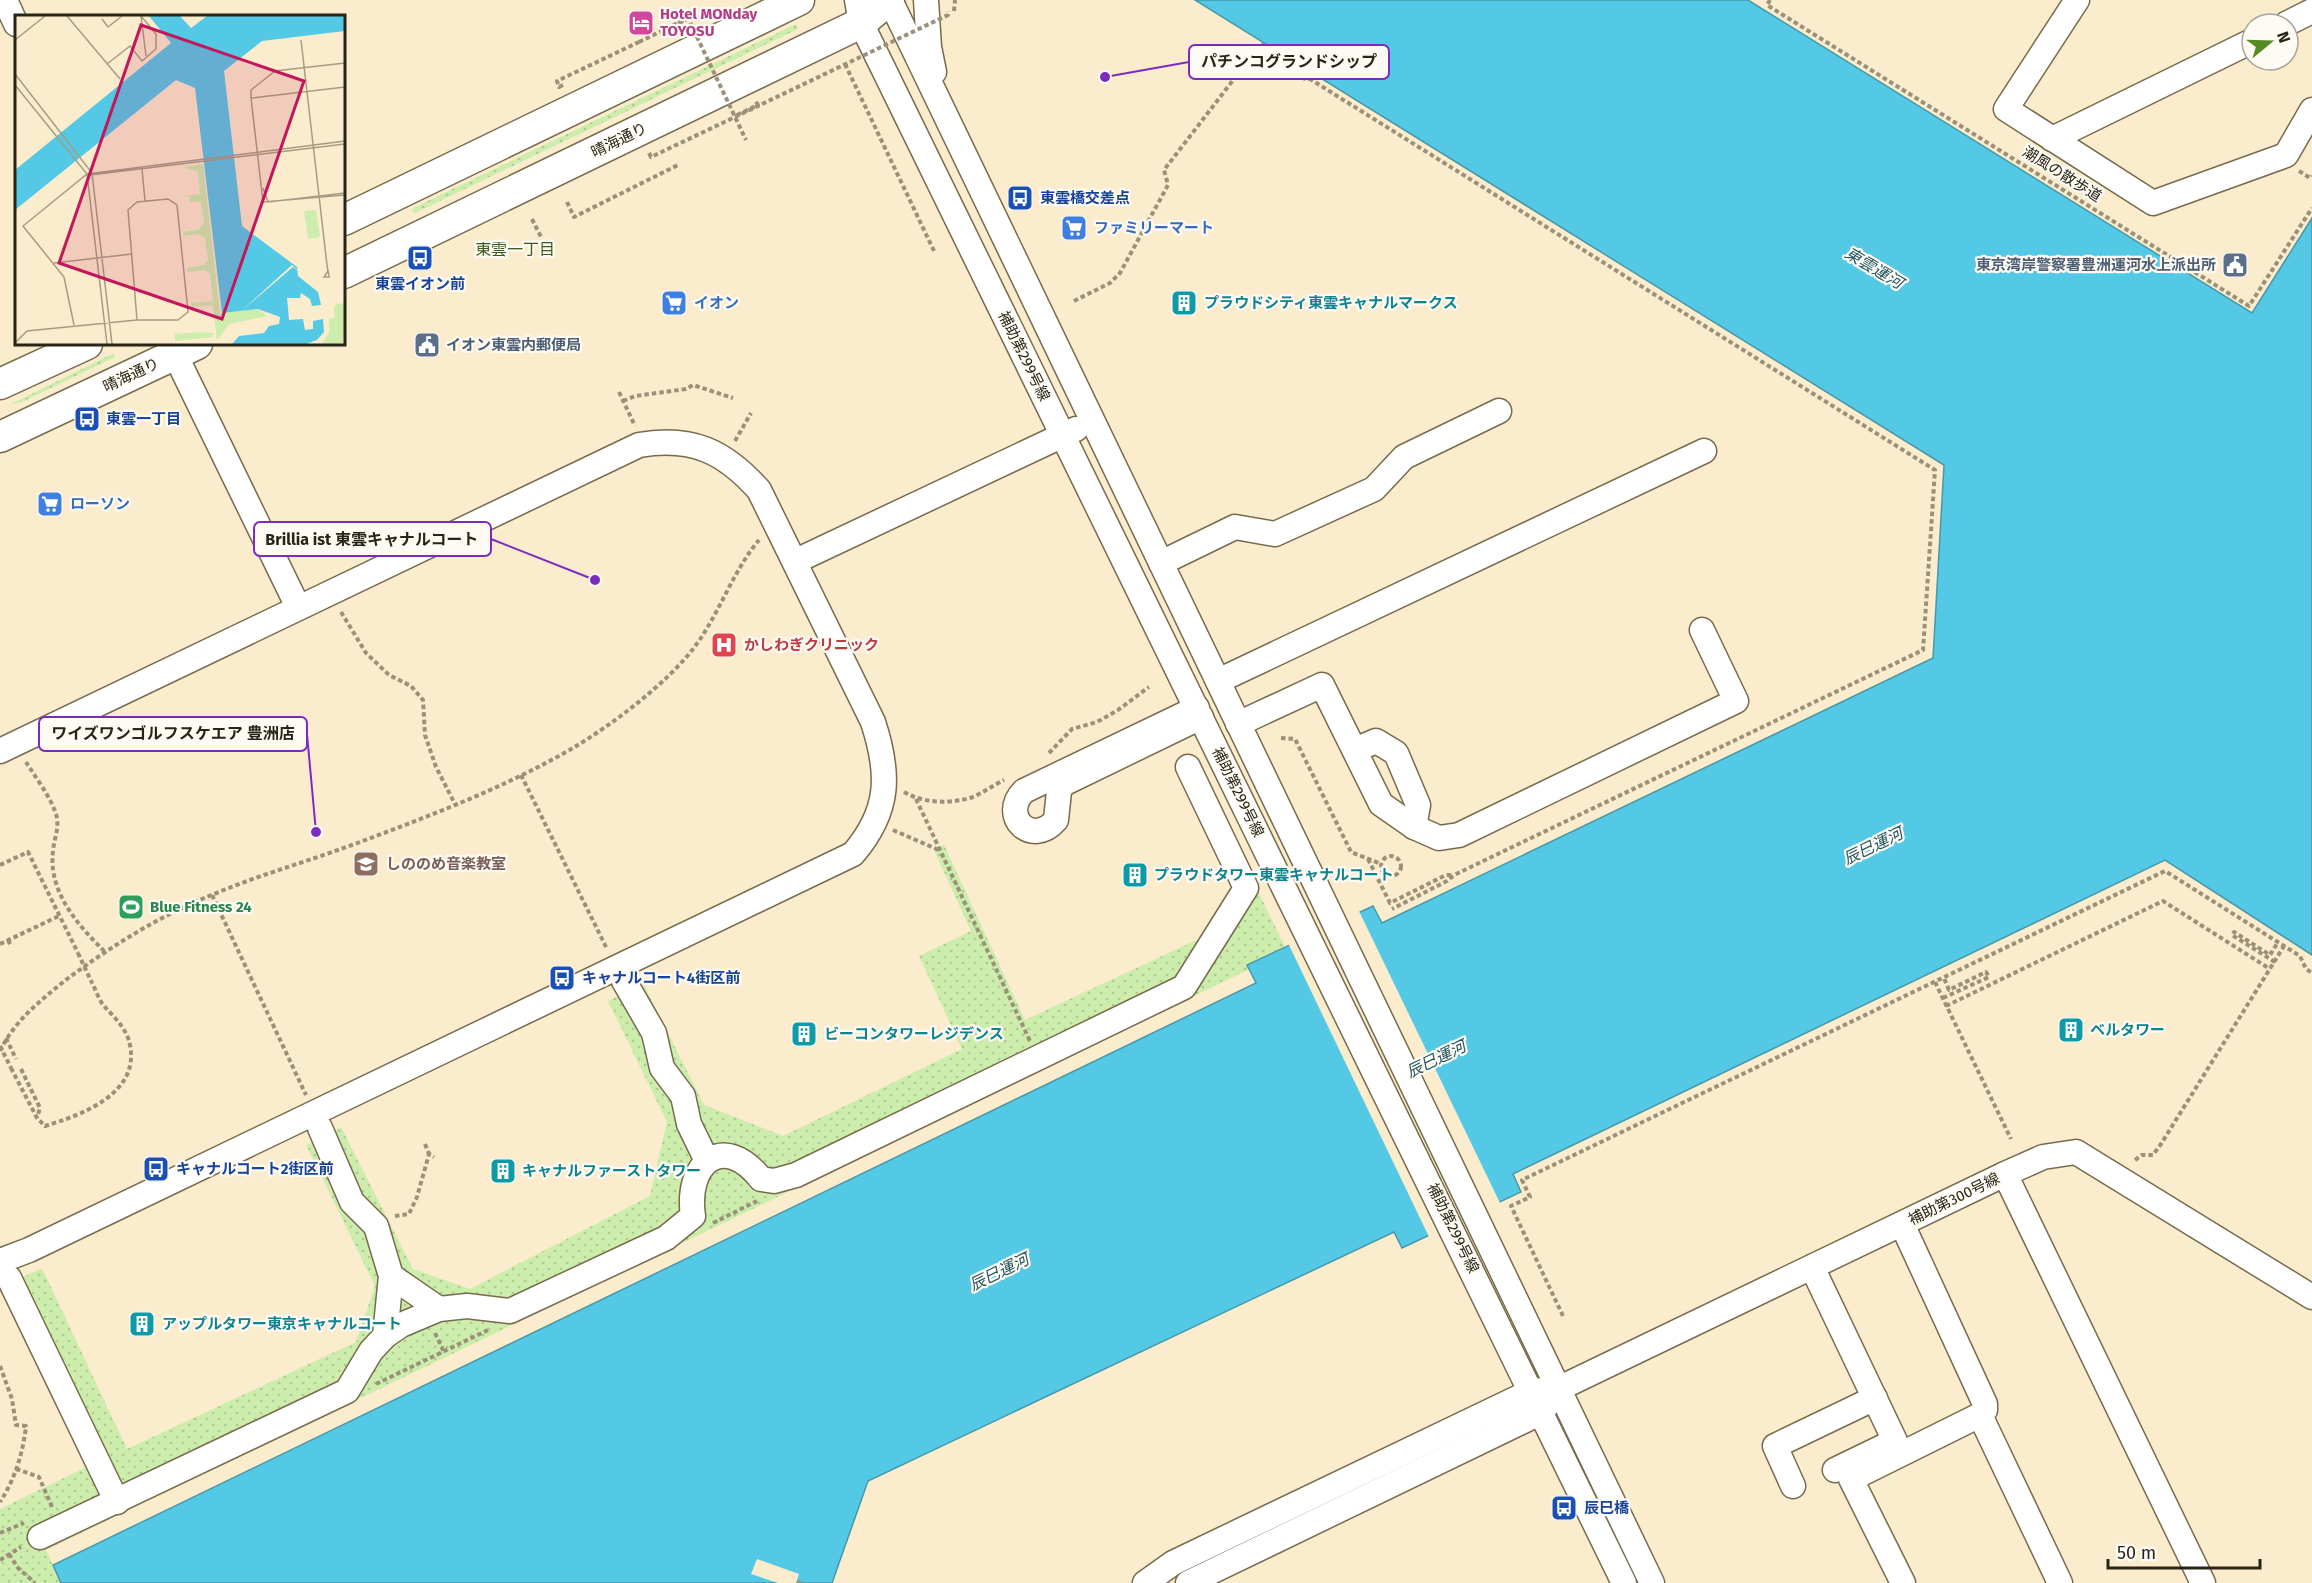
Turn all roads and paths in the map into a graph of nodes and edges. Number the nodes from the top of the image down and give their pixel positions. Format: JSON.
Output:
{"nodes":[{"id":1,"x":5,"y":0,"type":"edge"},
{"id":2,"x":799,"y":0,"type":"edge"},
{"id":3,"x":889,"y":0,"type":"edge"},
{"id":4,"x":926,"y":0,"type":"edge"},
{"id":5,"x":955,"y":0,"type":"edge"},
{"id":6,"x":1770,"y":0,"type":"edge"},
{"id":7,"x":2077,"y":0,"type":"edge"},
{"id":8,"x":954,"y":10,"type":"dead end"},
{"id":9,"x":859,"y":11,"type":"edge"},
{"id":10,"x":948,"y":11,"type":"dead end"},
{"id":11,"x":689,"y":21,"type":"junction"},
{"id":12,"x":15,"y":22,"type":"edge"},
{"id":13,"x":642,"y":47,"type":"dead end"},
{"id":14,"x":2240,"y":47,"type":"edge"},
{"id":15,"x":845,"y":64,"type":"junction"},
{"id":16,"x":1310,"y":79,"type":"dead end"},
{"id":17,"x":2312,"y":110,"type":"edge"},
{"id":18,"x":735,"y":117,"type":"junction"},
{"id":19,"x":947,"y":118,"type":"junction"},
{"id":20,"x":2052,"y":139,"type":"junction"},
{"id":21,"x":746,"y":140,"type":"dead end"},
{"id":22,"x":680,"y":165,"type":"dead end"},
{"id":23,"x":567,"y":202,"type":"dead end"},
{"id":24,"x":2312,"y":208,"type":"edge"},
{"id":25,"x":532,"y":219,"type":"dead end"},
{"id":26,"x":345,"y":220,"type":"edge"},
{"id":27,"x":542,"y":237,"type":"dead end"},
{"id":28,"x":935,"y":253,"type":"dead end"},
{"id":29,"x":345,"y":272,"type":"edge"},
{"id":30,"x":1074,"y":301,"type":"dead end"},
{"id":31,"x":85,"y":345,"type":"edge"},
{"id":32,"x":181,"y":347,"type":"edge"},
{"id":33,"x":0,"y":384,"type":"edge"},
{"id":34,"x":619,"y":392,"type":"dead end"},
{"id":35,"x":733,"y":398,"type":"dead end"},
{"id":36,"x":623,"y":401,"type":"junction"},
{"id":37,"x":1499,"y":411,"type":"dead end"},
{"id":38,"x":751,"y":413,"type":"dead end"},
{"id":39,"x":1093,"y":421,"type":"junction"},
{"id":40,"x":635,"y":426,"type":"dead end"},
{"id":41,"x":1063,"y":435,"type":"junction"},
{"id":42,"x":0,"y":437,"type":"edge"},
{"id":43,"x":735,"y":441,"type":"dead end"},
{"id":44,"x":1704,"y":451,"type":"dead end"},
{"id":45,"x":762,"y":537,"type":"dead end"},
{"id":46,"x":796,"y":561,"type":"junction"},
{"id":47,"x":1161,"y":562,"type":"junction"},
{"id":48,"x":298,"y":607,"type":"junction"},
{"id":49,"x":340,"y":609,"type":"dead end"},
{"id":50,"x":1702,"y":630,"type":"dead end"},
{"id":51,"x":1218,"y":681,"type":"junction"},
{"id":52,"x":1149,"y":687,"type":"dead end"},
{"id":53,"x":1199,"y":712,"type":"junction"},
{"id":54,"x":1238,"y":724,"type":"junction"},
{"id":55,"x":1281,"y":738,"type":"dead end"},
{"id":56,"x":1355,"y":750,"type":"junction"},
{"id":57,"x":0,"y":751,"type":"edge"},
{"id":58,"x":1047,"y":755,"type":"dead end"},
{"id":59,"x":25,"y":761,"type":"dead end"},
{"id":60,"x":1188,"y":767,"type":"dead end"},
{"id":61,"x":521,"y":775,"type":"junction"},
{"id":62,"x":1009,"y":778,"type":"dead end"},
{"id":63,"x":902,"y":790,"type":"dead end"},
{"id":64,"x":916,"y":799,"type":"junction"},
{"id":65,"x":455,"y":804,"type":"junction"},
{"id":66,"x":1413,"y":827,"type":"junction"},
{"id":67,"x":890,"y":829,"type":"dead end"},
{"id":68,"x":940,"y":851,"type":"junction"},
{"id":69,"x":1367,"y":858,"type":"junction"},
{"id":70,"x":1381,"y":864,"type":"junction"},
{"id":71,"x":0,"y":865,"type":"edge"},
{"id":72,"x":1454,"y":875,"type":"dead end"},
{"id":73,"x":212,"y":894,"type":"junction"},
{"id":74,"x":59,"y":916,"type":"junction"},
{"id":75,"x":8,"y":940,"type":"junction"},
{"id":76,"x":2278,"y":942,"type":"junction"},
{"id":77,"x":0,"y":944,"type":"edge"},
{"id":78,"x":11,"y":946,"type":"dead end"},
{"id":79,"x":2284,"y":946,"type":"junction"},
{"id":80,"x":104,"y":951,"type":"junction"},
{"id":81,"x":610,"y":955,"type":"dead end"},
{"id":82,"x":2275,"y":962,"type":"junction"},
{"id":83,"x":2270,"y":969,"type":"junction"},
{"id":84,"x":2312,"y":973,"type":"edge"},
{"id":85,"x":1944,"y":978,"type":"junction"},
{"id":86,"x":624,"y":981,"type":"dead end"},
{"id":87,"x":1935,"y":982,"type":"junction"},
{"id":88,"x":1943,"y":999,"type":"junction"},
{"id":89,"x":1946,"y":1006,"type":"junction"},
{"id":90,"x":6,"y":1038,"type":"junction"},
{"id":91,"x":0,"y":1048,"type":"edge"},
{"id":92,"x":1038,"y":1058,"type":"junction"},
{"id":93,"x":16,"y":1059,"type":"dead end"},
{"id":94,"x":21,"y":1069,"type":"dead end"},
{"id":95,"x":308,"y":1098,"type":"dead end"},
{"id":96,"x":37,"y":1118,"type":"junction"},
{"id":97,"x":320,"y":1128,"type":"dead end"},
{"id":98,"x":2011,"y":1138,"type":"dead end"},
{"id":99,"x":425,"y":1144,"type":"dead end"},
{"id":100,"x":2135,"y":1160,"type":"dead end"},
{"id":101,"x":707,"y":1161,"type":"junction"},
{"id":102,"x":2006,"y":1174,"type":"junction"},
{"id":103,"x":758,"y":1201,"type":"dead end"},
{"id":104,"x":710,"y":1224,"type":"dead end"},
{"id":105,"x":1902,"y":1224,"type":"junction"},
{"id":106,"x":376,"y":1227,"type":"junction"},
{"id":107,"x":1812,"y":1267,"type":"junction"},
{"id":108,"x":4,"y":1269,"type":"edge"},
{"id":109,"x":391,"y":1276,"type":"junction"},
{"id":110,"x":2312,"y":1297,"type":"edge"},
{"id":111,"x":439,"y":1309,"type":"junction"},
{"id":112,"x":510,"y":1311,"type":"junction"},
{"id":113,"x":1563,"y":1316,"type":"dead end"},
{"id":114,"x":385,"y":1336,"type":"junction"},
{"id":115,"x":0,"y":1366,"type":"edge"},
{"id":116,"x":1558,"y":1389,"type":"junction"},
{"id":117,"x":347,"y":1391,"type":"junction"},
{"id":118,"x":1875,"y":1398,"type":"junction"},
{"id":119,"x":1537,"y":1401,"type":"junction"},
{"id":120,"x":1980,"y":1415,"type":"junction"},
{"id":121,"x":16,"y":1469,"type":"junction"},
{"id":122,"x":1835,"y":1470,"type":"dead end"},
{"id":123,"x":1793,"y":1486,"type":"dead end"},
{"id":124,"x":0,"y":1502,"type":"edge"},
{"id":125,"x":117,"y":1502,"type":"junction"},
{"id":126,"x":41,"y":1531,"type":"junction"},
{"id":127,"x":0,"y":1533,"type":"edge"},
{"id":128,"x":9,"y":1554,"type":"junction"},
{"id":129,"x":0,"y":1560,"type":"edge"},
{"id":130,"x":35,"y":1583,"type":"edge"},
{"id":131,"x":1145,"y":1583,"type":"edge"},
{"id":132,"x":1188,"y":1583,"type":"edge"},
{"id":133,"x":1624,"y":1583,"type":"edge"},
{"id":134,"x":1652,"y":1583,"type":"edge"},
{"id":135,"x":1903,"y":1583,"type":"edge"},
{"id":136,"x":2060,"y":1583,"type":"edge"},
{"id":137,"x":2203,"y":1583,"type":"edge"}],
"edges":[{"from":1,"to":12,"type":"street"},
{"from":2,"to":26,"type":"main road"},
{"from":3,"to":9,"type":"main road","name":"晴海通り"},
{"from":3,"to":19,"type":"street","name":"補助第299号線"},
{"from":4,"to":19,"type":"street"},
{"from":5,"to":8,"type":"path"},
{"from":6,"to":24,"type":"path","name":"潮風の散歩道"},
{"from":7,"to":20,"type":"street"},
{"from":9,"to":29,"type":"main road","name":"晴海通り"},
{"from":9,"to":41,"type":"street","name":"補助第299号線"},
{"from":10,"to":15,"type":"path","bridge":true},
{"from":11,"to":11,"type":"path"},
{"from":11,"to":13,"type":"path","bridge":true},
{"from":11,"to":18,"type":"path","bridge":true},
{"from":14,"to":20,"type":"street"},
{"from":15,"to":18,"type":"path","bridge":true},
{"from":15,"to":28,"type":"path"},
{"from":16,"to":30,"type":"path"},
{"from":17,"to":20,"type":"street"},
{"from":18,"to":21,"type":"path","bridge":true},
{"from":19,"to":39,"type":"street","name":"補助第299号線"},
{"from":22,"to":23,"type":"path"},
{"from":25,"to":27,"type":"path"},
{"from":31,"to":33,"type":"main road"},
{"from":32,"to":42,"type":"main road","name":"晴海通り"},
{"from":32,"to":48,"type":"street"},
{"from":34,"to":36,"type":"path"},
{"from":35,"to":36,"type":"path"},
{"from":36,"to":40,"type":"path"},
{"from":37,"to":47,"type":"street"},
{"from":38,"to":43,"type":"path"},
{"from":39,"to":41,"type":"street"},
{"from":39,"to":47,"type":"street","name":"補助第299号線"},
{"from":41,"to":46,"type":"street"},
{"from":41,"to":53,"type":"street","name":"補助第299号線"},
{"from":44,"to":51,"type":"street"},
{"from":45,"to":61,"type":"path"},
{"from":46,"to":48,"type":"street"},
{"from":46,"to":108,"type":"street"},
{"from":47,"to":51,"type":"street","name":"補助第299号線"},
{"from":48,"to":57,"type":"street"},
{"from":49,"to":65,"type":"path"},
{"from":50,"to":66,"type":"street"},
{"from":51,"to":54,"type":"street","name":"補助第299号線"},
{"from":52,"to":58,"type":"path"},
{"from":53,"to":53,"type":"street"},
{"from":53,"to":119,"type":"street","name":"補助第299号線"},
{"from":54,"to":56,"type":"street"},
{"from":54,"to":116,"type":"street","name":"補助第299号線"},
{"from":55,"to":69,"type":"path"},
{"from":56,"to":66,"type":"street"},
{"from":56,"to":66,"type":"street"},
{"from":59,"to":80,"type":"path"},
{"from":60,"to":92,"type":"street"},
{"from":61,"to":65,"type":"path"},
{"from":61,"to":81,"type":"path"},
{"from":62,"to":64,"type":"path"},
{"from":63,"to":64,"type":"path"},
{"from":64,"to":68,"type":"path"},
{"from":65,"to":73,"type":"path"},
{"from":67,"to":68,"type":"path"},
{"from":68,"to":92,"type":"path"},
{"from":69,"to":70,"type":"path"},
{"from":69,"to":72,"type":"path"},
{"from":70,"to":70,"type":"path"},
{"from":71,"to":74,"type":"path"},
{"from":73,"to":80,"type":"path"},
{"from":73,"to":95,"type":"path"},
{"from":74,"to":75,"type":"path"},
{"from":74,"to":96,"type":"path","bridge":true},
{"from":75,"to":77,"type":"path"},
{"from":75,"to":78,"type":"path"},
{"from":76,"to":79,"type":"path"},
{"from":76,"to":82,"type":"path"},
{"from":76,"to":85,"type":"path"},
{"from":79,"to":82,"type":"path"},
{"from":79,"to":84,"type":"path"},
{"from":80,"to":90,"type":"path"},
{"from":82,"to":83,"type":"path"},
{"from":83,"to":89,"type":"path"},
{"from":83,"to":100,"type":"path"},
{"from":85,"to":87,"type":"path"},
{"from":85,"to":88,"type":"path"},
{"from":86,"to":101,"type":"street"},
{"from":87,"to":88,"type":"path"},
{"from":87,"to":113,"type":"path"},
{"from":88,"to":89,"type":"path"},
{"from":89,"to":98,"type":"path"},
{"from":90,"to":91,"type":"path"},
{"from":90,"to":93,"type":"path"},
{"from":91,"to":96,"type":"path","bridge":true},
{"from":92,"to":101,"type":"street"},
{"from":94,"to":96,"type":"path"},
{"from":97,"to":106,"type":"street"},
{"from":99,"to":106,"type":"path"},
{"from":101,"to":112,"type":"street"},
{"from":102,"to":105,"type":"street","name":"補助第300号線"},
{"from":102,"to":110,"type":"street"},
{"from":102,"to":137,"type":"street","name":"補助第300号線"},
{"from":103,"to":104,"type":"path"},
{"from":105,"to":107,"type":"street","name":"補助第300号線"},
{"from":105,"to":120,"type":"street"},
{"from":106,"to":109,"type":"street"},
{"from":107,"to":116,"type":"street","name":"補助第300号線"},
{"from":107,"to":118,"type":"street"},
{"from":108,"to":125,"type":"street"},
{"from":109,"to":111,"type":"street"},
{"from":109,"to":114,"type":"street"},
{"from":111,"to":112,"type":"street"},
{"from":111,"to":114,"type":"street"},
{"from":112,"to":117,"type":"path"},
{"from":114,"to":117,"type":"street"},
{"from":115,"to":121,"type":"path"},
{"from":116,"to":119,"type":"street"},
{"from":116,"to":134,"type":"street","name":"補助第299号線"},
{"from":117,"to":125,"type":"street"},
{"from":118,"to":122,"type":"street"},
{"from":118,"to":123,"type":"street"},
{"from":119,"to":131,"type":"street"},
{"from":119,"to":132,"type":"street"},
{"from":119,"to":133,"type":"street","name":"補助第299号線"},
{"from":120,"to":135,"type":"street"},
{"from":120,"to":136,"type":"street"},
{"from":121,"to":124,"type":"path"},
{"from":121,"to":126,"type":"path"},
{"from":125,"to":126,"type":"street"},
{"from":126,"to":127,"type":"path"},
{"from":126,"to":128,"type":"path"},
{"from":128,"to":129,"type":"path"},
{"from":128,"to":130,"type":"path"}]}
